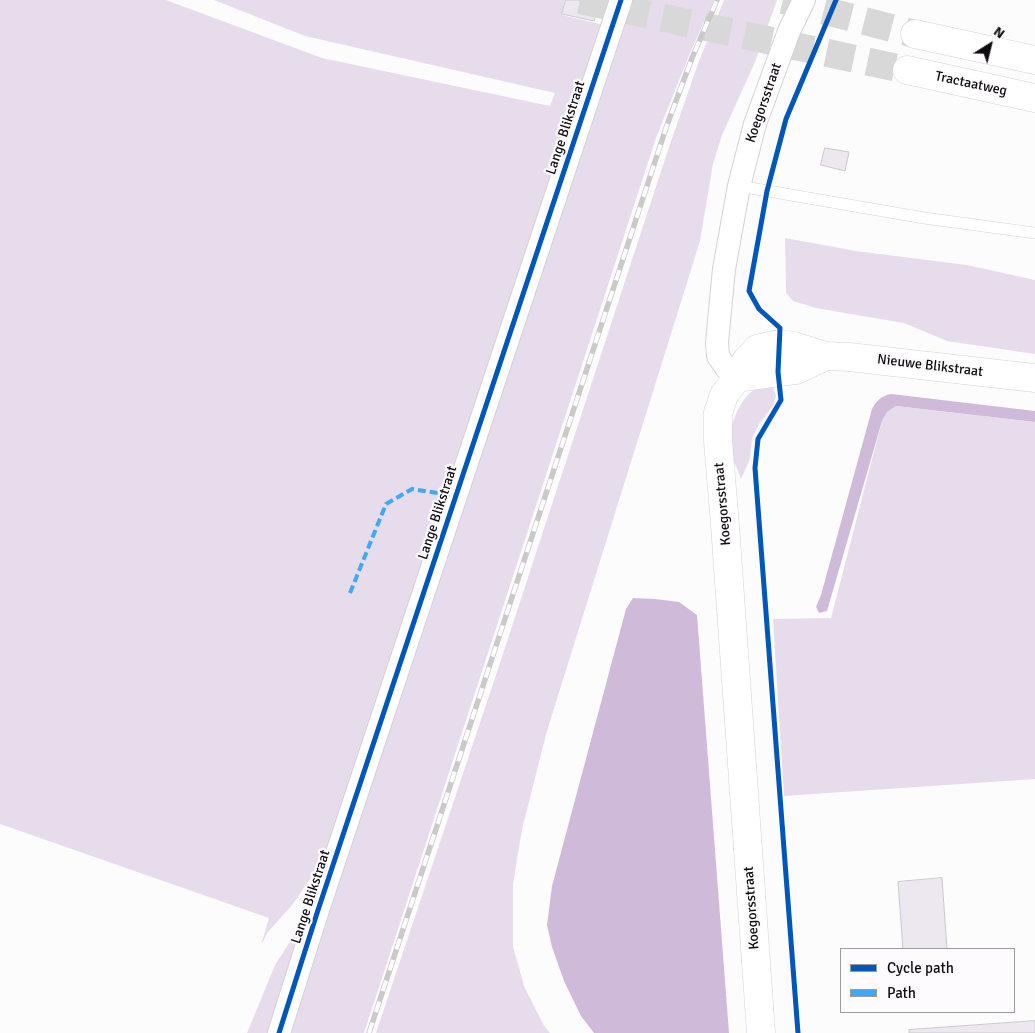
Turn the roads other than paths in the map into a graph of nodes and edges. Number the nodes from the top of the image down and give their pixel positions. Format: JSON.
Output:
{"nodes":[{"id":1,"x":621,"y":0,"type":"edge"},
{"id":2,"x":804,"y":0,"type":"edge"},
{"id":3,"x":915,"y":34,"type":"tunnel mouth"},
{"id":4,"x":1035,"y":60,"type":"edge"},
{"id":5,"x":907,"y":70,"type":"tunnel mouth"},
{"id":6,"x":1035,"y":98,"type":"edge"},
{"id":7,"x":739,"y":186,"type":"junction"},
{"id":8,"x":1035,"y":233,"type":"edge"},
{"id":9,"x":737,"y":378,"type":"junction"},
{"id":10,"x":1035,"y":378,"type":"edge"},
{"id":11,"x":279,"y":1033,"type":"edge"},
{"id":12,"x":761,"y":1033,"type":"edge"}],
"edges":[{"from":1,"to":11,"type":"street","name":"Lange Blikstraat"},
{"from":2,"to":7,"type":"street","name":"Koegorsstraat"},
{"from":3,"to":4,"type":"main road"},
{"from":5,"to":6,"type":"main road","name":"Tractaatweg"},
{"from":7,"to":8,"type":"lane"},
{"from":7,"to":9,"type":"street","name":"Koegorsstraat"},
{"from":9,"to":10,"type":"main road","name":"Nieuwe Blikstraat"},
{"from":9,"to":12,"type":"main road","name":"Koegorsstraat"}]}
